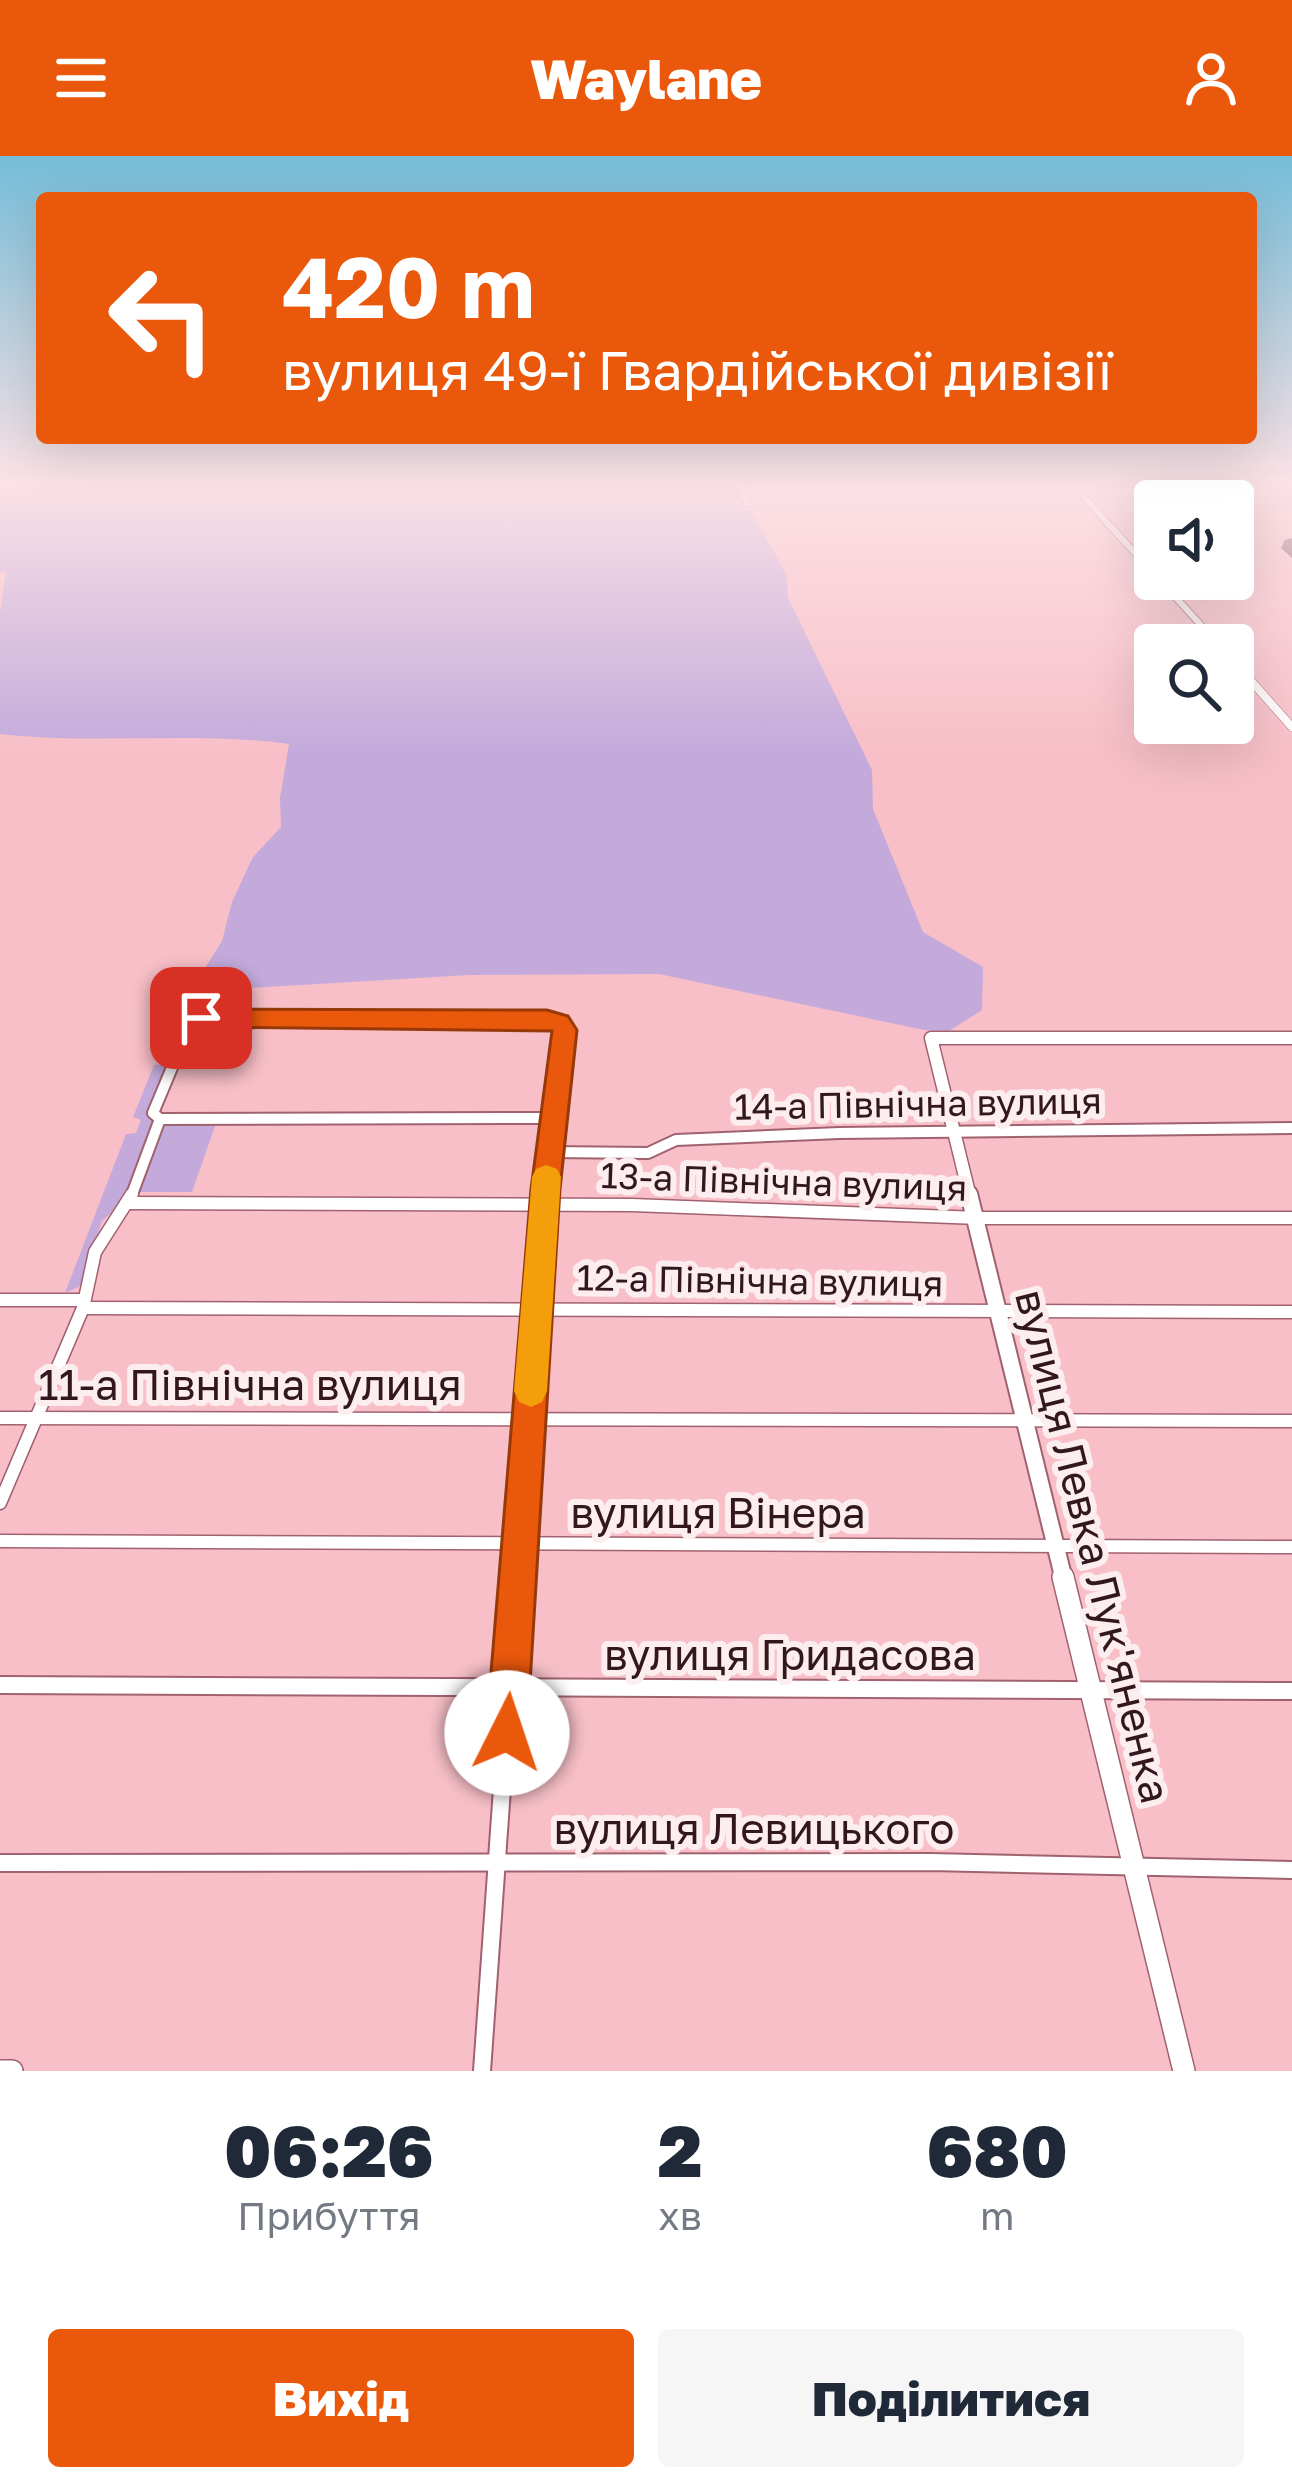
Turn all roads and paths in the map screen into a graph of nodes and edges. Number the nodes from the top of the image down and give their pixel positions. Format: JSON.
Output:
{"nodes":[{"id":1,"x":1178,"y":600,"type":"edge"},
{"id":2,"x":1200,"y":624,"type":"edge"},
{"id":3,"x":1254,"y":684,"type":"edge"},
{"id":4,"x":1292,"y":727,"type":"edge"},
{"id":5,"x":1292,"y":1037,"type":"edge"},
{"id":6,"x":158,"y":1118,"type":"junction"},
{"id":7,"x":554,"y":1118,"type":"junction"},
{"id":8,"x":1292,"y":1128,"type":"edge"},
{"id":9,"x":957,"y":1130,"type":"junction"},
{"id":10,"x":549,"y":1152,"type":"junction"},
{"id":11,"x":129,"y":1203,"type":"junction"},
{"id":12,"x":545,"y":1204,"type":"junction"},
{"id":13,"x":1292,"y":1218,"type":"edge"},
{"id":14,"x":979,"y":1219,"type":"junction"},
{"id":15,"x":0,"y":1300,"type":"edge"},
{"id":16,"x":82,"y":1304,"type":"junction"},
{"id":17,"x":536,"y":1309,"type":"junction"},
{"id":18,"x":1000,"y":1312,"type":"junction"},
{"id":19,"x":1292,"y":1312,"type":"edge"},
{"id":20,"x":529,"y":1416,"type":"junction"},
{"id":21,"x":0,"y":1418,"type":"edge"},
{"id":22,"x":38,"y":1418,"type":"junction"},
{"id":23,"x":1028,"y":1420,"type":"junction"},
{"id":24,"x":1292,"y":1421,"type":"edge"},
{"id":25,"x":0,"y":1503,"type":"edge"},
{"id":26,"x":0,"y":1541,"type":"edge"},
{"id":27,"x":519,"y":1544,"type":"junction"},
{"id":28,"x":1058,"y":1546,"type":"junction"},
{"id":29,"x":1292,"y":1546,"type":"edge"},
{"id":30,"x":0,"y":1685,"type":"edge"},
{"id":31,"x":509,"y":1689,"type":"junction"},
{"id":32,"x":1093,"y":1691,"type":"junction"},
{"id":33,"x":1292,"y":1691,"type":"edge"},
{"id":34,"x":0,"y":1863,"type":"edge"},
{"id":35,"x":499,"y":1865,"type":"junction"},
{"id":36,"x":1135,"y":1870,"type":"junction"},
{"id":37,"x":1292,"y":1870,"type":"edge"},
{"id":38,"x":0,"y":2071,"type":"edge"},
{"id":39,"x":12,"y":2071,"type":"edge"},
{"id":40,"x":482,"y":2071,"type":"edge"},
{"id":41,"x":1184,"y":2071,"type":"edge"}],
"edges":[{"from":1,"to":2,"type":"street"},
{"from":3,"to":4,"type":"street"},
{"from":5,"to":9,"type":"street","name":"вулиця Левка Лук'яненка"},
{"from":6,"to":7,"type":"street"},
{"from":6,"to":7,"type":"street"},
{"from":6,"to":11,"type":"street"},
{"from":7,"to":10,"type":"street"},
{"from":8,"to":9,"type":"street","name":"14-а Північна вулиця"},
{"from":9,"to":10,"type":"street","name":"14-а Північна вулиця"},
{"from":9,"to":14,"type":"street","name":"вулиця Левка Лук'яненка"},
{"from":10,"to":12,"type":"street"},
{"from":11,"to":12,"type":"street","name":"13-а Північна вулиця"},
{"from":11,"to":16,"type":"street"},
{"from":12,"to":14,"type":"street","name":"13-а Північна вулиця"},
{"from":12,"to":17,"type":"street"},
{"from":13,"to":14,"type":"street","name":"13-а Північна вулиця"},
{"from":14,"to":18,"type":"street","name":"вулиця Левка Лук'яненка"},
{"from":15,"to":16,"type":"street","name":"12-а Північна вулиця"},
{"from":16,"to":17,"type":"street","name":"12-а Північна вулиця"},
{"from":16,"to":22,"type":"street"},
{"from":17,"to":18,"type":"street","name":"12-а Північна вулиця"},
{"from":17,"to":20,"type":"street"},
{"from":18,"to":19,"type":"street","name":"12-а Північна вулиця"},
{"from":18,"to":23,"type":"street","name":"вулиця Левка Лук'яненка"},
{"from":20,"to":22,"type":"street","name":"11-а Північна вулиця"},
{"from":20,"to":23,"type":"street","name":"11-а Північна вулиця"},
{"from":20,"to":27,"type":"street"},
{"from":21,"to":22,"type":"street","name":"11-а Північна вулиця"},
{"from":22,"to":25,"type":"street"},
{"from":23,"to":24,"type":"street","name":"11-а Північна вулиця"},
{"from":23,"to":28,"type":"street","name":"вулиця Левка Лук'яненка"},
{"from":26,"to":27,"type":"street","name":"вулиця Вінера"},
{"from":27,"to":28,"type":"street","name":"вулиця Вінера"},
{"from":27,"to":31,"type":"street"},
{"from":28,"to":29,"type":"street","name":"вулиця Вінера"},
{"from":28,"to":32,"type":"street","name":"вулиця Левка Лук'яненка"},
{"from":30,"to":31,"type":"street","name":"вулиця Гридасова"},
{"from":31,"to":32,"type":"street","name":"вулиця Гридасова"},
{"from":31,"to":35,"type":"street"},
{"from":32,"to":33,"type":"street","name":"вулиця Гридасова"},
{"from":32,"to":36,"type":"street","name":"вулиця Левка Лук'яненка"},
{"from":34,"to":35,"type":"street","name":"вулиця Левицького"},
{"from":35,"to":36,"type":"street","name":"вулиця Левицького"},
{"from":35,"to":40,"type":"street"},
{"from":36,"to":37,"type":"street","name":"вулиця Левицького"},
{"from":36,"to":41,"type":"street","name":"вулиця Левка Лук'яненка"},
{"from":38,"to":39,"type":"street"}]}
